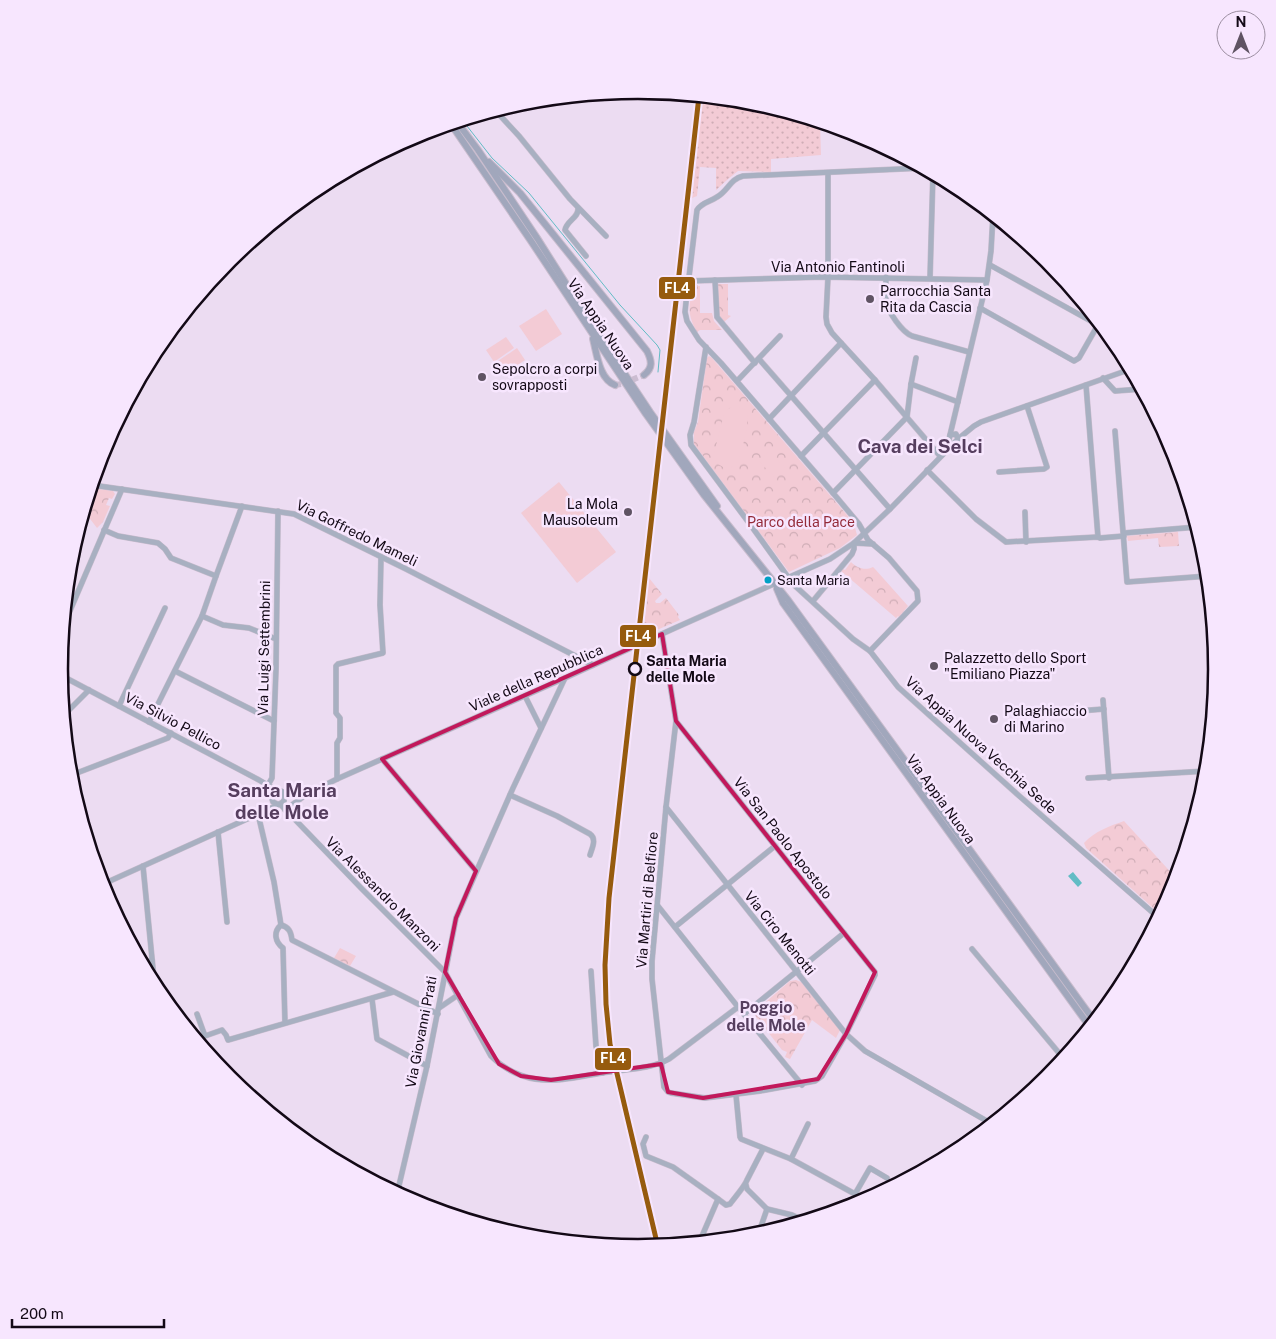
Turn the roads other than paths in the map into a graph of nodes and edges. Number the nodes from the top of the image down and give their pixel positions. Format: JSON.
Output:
{"nodes":[{"id":1,"x":500,"y":116,"type":"edge"},
{"id":2,"x":461,"y":127,"type":"edge"},
{"id":3,"x":455,"y":129,"type":"edge"},
{"id":4,"x":478,"y":150,"type":"junction"},
{"id":5,"x":910,"y":169,"type":"edge"},
{"id":6,"x":828,"y":172,"type":"junction"},
{"id":7,"x":933,"y":181,"type":"edge"},
{"id":8,"x":578,"y":207,"type":"junction"},
{"id":9,"x":993,"y":223,"type":"edge"},
{"id":10,"x":606,"y":236,"type":"dead end"},
{"id":11,"x":586,"y":256,"type":"dead end"},
{"id":12,"x":990,"y":265,"type":"junction"},
{"id":13,"x":828,"y":277,"type":"junction"},
{"id":14,"x":886,"y":277,"type":"junction"},
{"id":15,"x":930,"y":278,"type":"junction"},
{"id":16,"x":688,"y":280,"type":"junction"},
{"id":17,"x":714,"y":280,"type":"junction"},
{"id":18,"x":987,"y":280,"type":"junction"},
{"id":19,"x":980,"y":308,"type":"junction"},
{"id":20,"x":1088,"y":319,"type":"edge"},
{"id":21,"x":1095,"y":329,"type":"edge"},
{"id":22,"x":592,"y":333,"type":"junction"},
{"id":23,"x":780,"y":336,"type":"dead end"},
{"id":24,"x":841,"y":343,"type":"junction"},
{"id":25,"x":706,"y":347,"type":"junction"},
{"id":26,"x":969,"y":352,"type":"junction"},
{"id":27,"x":916,"y":358,"type":"dead end"},
{"id":28,"x":757,"y":361,"type":"junction"},
{"id":29,"x":1124,"y":371,"type":"edge"},
{"id":30,"x":644,"y":375,"type":"dead end"},
{"id":31,"x":1103,"y":378,"type":"junction"},
{"id":32,"x":875,"y":380,"type":"junction"},
{"id":33,"x":737,"y":381,"type":"junction"},
{"id":34,"x":911,"y":384,"type":"junction"},
{"id":35,"x":1086,"y":384,"type":"junction"},
{"id":36,"x":615,"y":385,"type":"dead end"},
{"id":37,"x":1135,"y":390,"type":"edge"},
{"id":38,"x":791,"y":396,"type":"junction"},
{"id":39,"x":958,"y":402,"type":"junction"},
{"id":40,"x":1027,"y":406,"type":"junction"},
{"id":41,"x":907,"y":416,"type":"junction"},
{"id":42,"x":769,"y":419,"type":"junction"},
{"id":43,"x":1115,"y":431,"type":"dead end"},
{"id":44,"x":823,"y":433,"type":"junction"},
{"id":45,"x":955,"y":436,"type":"junction"},
{"id":46,"x":801,"y":456,"type":"junction"},
{"id":47,"x":940,"y":456,"type":"junction"},
{"id":48,"x":856,"y":470,"type":"junction"},
{"id":49,"x":927,"y":470,"type":"junction"},
{"id":50,"x":998,"y":472,"type":"dead end"},
{"id":51,"x":98,"y":485,"type":"edge"},
{"id":52,"x":122,"y":489,"type":"junction"},
{"id":53,"x":834,"y":493,"type":"junction"},
{"id":54,"x":242,"y":506,"type":"junction"},
{"id":55,"x":890,"y":509,"type":"junction"},
{"id":56,"x":278,"y":511,"type":"junction"},
{"id":57,"x":1025,"y":512,"type":"dead end"},
{"id":58,"x":1190,"y":528,"type":"edge"},
{"id":59,"x":104,"y":530,"type":"junction"},
{"id":60,"x":864,"y":533,"type":"junction"},
{"id":61,"x":736,"y":535,"type":"junction"},
{"id":62,"x":1124,"y":535,"type":"junction"},
{"id":63,"x":1098,"y":537,"type":"junction"},
{"id":64,"x":1026,"y":542,"type":"junction"},
{"id":65,"x":854,"y":543,"type":"junction"},
{"id":66,"x":873,"y":544,"type":"junction"},
{"id":67,"x":381,"y":557,"type":"junction"},
{"id":68,"x":216,"y":576,"type":"junction"},
{"id":69,"x":789,"y":577,"type":"junction"},
{"id":70,"x":1201,"y":577,"type":"edge"},
{"id":71,"x":774,"y":583,"type":"junction"},
{"id":72,"x":793,"y":584,"type":"junction"},
{"id":73,"x":812,"y":601,"type":"junction"},
{"id":74,"x":71,"y":608,"type":"edge"},
{"id":75,"x":165,"y":608,"type":"dead end"},
{"id":76,"x":202,"y":616,"type":"junction"},
{"id":77,"x":662,"y":634,"type":"junction"},
{"id":78,"x":276,"y":639,"type":"junction"},
{"id":79,"x":870,"y":651,"type":"junction"},
{"id":80,"x":593,"y":665,"type":"junction"},
{"id":81,"x":175,"y":671,"type":"junction"},
{"id":82,"x":566,"y":678,"type":"junction"},
{"id":83,"x":68,"y":679,"type":"edge"},
{"id":84,"x":90,"y":690,"type":"junction"},
{"id":85,"x":525,"y":696,"type":"junction"},
{"id":86,"x":1103,"y":700,"type":"dead end"},
{"id":87,"x":119,"y":706,"type":"junction"},
{"id":88,"x":69,"y":710,"type":"edge"},
{"id":89,"x":1104,"y":710,"type":"junction"},
{"id":90,"x":1066,"y":712,"type":"dead end"},
{"id":91,"x":274,"y":721,"type":"junction"},
{"id":92,"x":676,"y":721,"type":"junction"},
{"id":93,"x":149,"y":722,"type":"junction"},
{"id":94,"x":541,"y":728,"type":"junction"},
{"id":95,"x":171,"y":734,"type":"junction"},
{"id":96,"x":382,"y":759,"type":"junction"},
{"id":97,"x":1200,"y":772,"type":"edge"},
{"id":98,"x":77,"y":773,"type":"edge"},
{"id":99,"x":1088,"y":778,"type":"dead end"},
{"id":100,"x":1109,"y":778,"type":"junction"},
{"id":101,"x":337,"y":779,"type":"junction"},
{"id":102,"x":268,"y":785,"type":"junction"},
{"id":103,"x":276,"y":790,"type":"junction"},
{"id":104,"x":283,"y":792,"type":"junction"},
{"id":105,"x":307,"y":794,"type":"junction"},
{"id":106,"x":510,"y":795,"type":"junction"},
{"id":107,"x":271,"y":798,"type":"junction"},
{"id":108,"x":280,"y":804,"type":"junction"},
{"id":109,"x":666,"y":807,"type":"junction"},
{"id":110,"x":285,"y":810,"type":"junction"},
{"id":111,"x":259,"y":813,"type":"junction"},
{"id":112,"x":218,"y":832,"type":"junction"},
{"id":113,"x":775,"y":846,"type":"junction"},
{"id":114,"x":590,"y":855,"type":"dead end"},
{"id":115,"x":143,"y":866,"type":"junction"},
{"id":116,"x":476,"y":871,"type":"junction"},
{"id":117,"x":109,"y":882,"type":"edge"},
{"id":118,"x":727,"y":884,"type":"junction"},
{"id":119,"x":658,"y":906,"type":"junction"},
{"id":120,"x":1154,"y":913,"type":"edge"},
{"id":121,"x":228,"y":922,"type":"dead end"},
{"id":122,"x":282,"y":925,"type":"junction"},
{"id":123,"x":675,"y":926,"type":"junction"},
{"id":124,"x":844,"y":933,"type":"junction"},
{"id":125,"x":972,"y":949,"type":"dead end"},
{"id":126,"x":152,"y":960,"type":"junction"},
{"id":127,"x":148,"y":962,"type":"edge"},
{"id":128,"x":153,"y":969,"type":"edge"},
{"id":129,"x":873,"y":969,"type":"joint"},
{"id":130,"x":591,"y":971,"type":"dead end"},
{"id":131,"x":445,"y":972,"type":"junction"},
{"id":132,"x":796,"y":972,"type":"junction"},
{"id":133,"x":394,"y":992,"type":"junction"},
{"id":134,"x":458,"y":995,"type":"junction"},
{"id":135,"x":372,"y":998,"type":"junction"},
{"id":136,"x":738,"y":1007,"type":"junction"},
{"id":137,"x":439,"y":1008,"type":"junction"},
{"id":138,"x":197,"y":1014,"type":"dead end"},
{"id":139,"x":438,"y":1014,"type":"junction"},
{"id":140,"x":744,"y":1014,"type":"junction"},
{"id":141,"x":1091,"y":1017,"type":"edge"},
{"id":142,"x":1087,"y":1022,"type":"edge"},
{"id":143,"x":285,"y":1023,"type":"junction"},
{"id":144,"x":846,"y":1034,"type":"junction"},
{"id":145,"x":1060,"y":1054,"type":"edge"},
{"id":146,"x":661,"y":1064,"type":"junction"},
{"id":147,"x":427,"y":1066,"type":"junction"},
{"id":148,"x":603,"y":1073,"type":"junction"},
{"id":149,"x":802,"y":1085,"type":"junction"},
{"id":150,"x":736,"y":1095,"type":"junction"},
{"id":151,"x":986,"y":1121,"type":"edge"},
{"id":152,"x":808,"y":1124,"type":"dead end"},
{"id":153,"x":646,"y":1137,"type":"dead end"},
{"id":154,"x":763,"y":1149,"type":"junction"},
{"id":155,"x":791,"y":1159,"type":"junction"},
{"id":156,"x":887,"y":1178,"type":"dead end"},
{"id":157,"x":746,"y":1184,"type":"junction"},
{"id":158,"x":399,"y":1187,"type":"edge"},
{"id":159,"x":718,"y":1199,"type":"junction"},
{"id":160,"x":767,"y":1209,"type":"junction"},
{"id":161,"x":797,"y":1217,"type":"edge"},
{"id":162,"x":761,"y":1226,"type":"edge"},
{"id":163,"x":702,"y":1236,"type":"edge"}],
"edges":[{"from":1,"to":8,"type":"street"},
{"from":2,"to":4,"type":"main road","name":"Via Appia Nuova"},
{"from":3,"to":22,"type":"main road","name":"Via Appia Nuova"},
{"from":4,"to":30,"type":"main road"},
{"from":4,"to":61,"type":"main road","name":"Via Appia Nuova"},
{"from":5,"to":6,"type":"street"},
{"from":6,"to":13,"type":"street"},
{"from":6,"to":16,"type":"street"},
{"from":7,"to":15,"type":"street"},
{"from":8,"to":10,"type":"street"},
{"from":8,"to":11,"type":"street"},
{"from":9,"to":12,"type":"street"},
{"from":12,"to":18,"type":"street"},
{"from":12,"to":20,"type":"street"},
{"from":13,"to":14,"type":"street","name":"Via Antonio Fantinoli"},
{"from":13,"to":17,"type":"street","name":"Via Antonio Fantinoli"},
{"from":13,"to":24,"type":"street"},
{"from":14,"to":15,"type":"street","name":"Via Antonio Fantinoli"},
{"from":14,"to":26,"type":"street"},
{"from":15,"to":18,"type":"street","name":"Via Antonio Fantinoli"},
{"from":16,"to":17,"type":"street","name":"Via Antonio Fantinoli"},
{"from":16,"to":25,"type":"street"},
{"from":17,"to":28,"type":"street"},
{"from":18,"to":19,"type":"street"},
{"from":19,"to":21,"type":"street"},
{"from":19,"to":26,"type":"street"},
{"from":22,"to":36,"type":"main road"},
{"from":22,"to":61,"type":"main road","name":"Via Appia Nuova"},
{"from":23,"to":28,"type":"street"},
{"from":24,"to":32,"type":"street"},
{"from":24,"to":38,"type":"street"},
{"from":25,"to":33,"type":"street"},
{"from":25,"to":69,"type":"street","name":"Via Appia Nuova Vecchia Sede"},
{"from":26,"to":39,"type":"street"},
{"from":27,"to":34,"type":"street"},
{"from":28,"to":33,"type":"street"},
{"from":28,"to":38,"type":"street"},
{"from":29,"to":31,"type":"street"},
{"from":31,"to":35,"type":"street"},
{"from":31,"to":37,"type":"street"},
{"from":32,"to":41,"type":"street"},
{"from":32,"to":44,"type":"street"},
{"from":33,"to":42,"type":"street"},
{"from":34,"to":39,"type":"street"},
{"from":34,"to":41,"type":"street"},
{"from":35,"to":40,"type":"street"},
{"from":35,"to":63,"type":"street"},
{"from":38,"to":42,"type":"street"},
{"from":38,"to":44,"type":"street"},
{"from":39,"to":45,"type":"street"},
{"from":40,"to":45,"type":"street"},
{"from":40,"to":50,"type":"street"},
{"from":41,"to":47,"type":"street"},
{"from":41,"to":48,"type":"street"},
{"from":42,"to":46,"type":"street"},
{"from":43,"to":62,"type":"street"},
{"from":44,"to":46,"type":"street"},
{"from":44,"to":48,"type":"street"},
{"from":45,"to":47,"type":"street"},
{"from":46,"to":53,"type":"street"},
{"from":47,"to":49,"type":"street"},
{"from":48,"to":53,"type":"street"},
{"from":48,"to":55,"type":"street"},
{"from":49,"to":55,"type":"street"},
{"from":49,"to":64,"type":"street"},
{"from":51,"to":52,"type":"street","name":"Via Goffredo Mameli"},
{"from":52,"to":54,"type":"street","name":"Via Goffredo Mameli"},
{"from":52,"to":59,"type":"street"},
{"from":53,"to":60,"type":"street"},
{"from":54,"to":56,"type":"street","name":"Via Goffredo Mameli"},
{"from":54,"to":68,"type":"street"},
{"from":55,"to":60,"type":"street"},
{"from":56,"to":67,"type":"street","name":"Via Goffredo Mameli"},
{"from":56,"to":78,"type":"street","name":"Via Luigi Settembrini"},
{"from":57,"to":64,"type":"street"},
{"from":58,"to":62,"type":"street"},
{"from":59,"to":68,"type":"street"},
{"from":59,"to":74,"type":"street"},
{"from":60,"to":65,"type":"street"},
{"from":60,"to":66,"type":"street"},
{"from":61,"to":71,"type":"main road","name":"Via Appia Nuova"},
{"from":62,"to":63,"type":"street"},
{"from":62,"to":70,"type":"street"},
{"from":63,"to":64,"type":"street"},
{"from":65,"to":66,"type":"street"},
{"from":65,"to":69,"type":"street","name":"Viale della Repubblica"},
{"from":65,"to":73,"type":"street"},
{"from":66,"to":79,"type":"street"},
{"from":67,"to":80,"type":"street","name":"Via Goffredo Mameli"},
{"from":67,"to":101,"type":"street"},
{"from":68,"to":76,"type":"street"},
{"from":69,"to":71,"type":"street","name":"Viale della Repubblica"},
{"from":69,"to":72,"type":"street","name":"Via Appia Nuova Vecchia Sede"},
{"from":71,"to":72,"type":"street"},
{"from":71,"to":77,"type":"street","name":"Viale della Repubblica"},
{"from":71,"to":141,"type":"main road","name":"Via Appia Nuova"},
{"from":71,"to":142,"type":"main road","name":"Via Appia Nuova"},
{"from":72,"to":73,"type":"street","name":"Via Appia Nuova Vecchia Sede"},
{"from":73,"to":79,"type":"street","name":"Via Appia Nuova Vecchia Sede"},
{"from":75,"to":87,"type":"street"},
{"from":76,"to":78,"type":"street"},
{"from":76,"to":81,"type":"street"},
{"from":77,"to":80,"type":"street","name":"Viale della Repubblica"},
{"from":77,"to":92,"type":"street","name":"Via Martiri di Belfiore"},
{"from":78,"to":91,"type":"street","name":"Via Luigi Settembrini"},
{"from":79,"to":120,"type":"street","name":"Via Appia Nuova Vecchia Sede"},
{"from":80,"to":82,"type":"street","name":"Viale della Repubblica"},
{"from":81,"to":91,"type":"street"},
{"from":81,"to":93,"type":"street"},
{"from":82,"to":85,"type":"street","name":"Viale della Repubblica"},
{"from":82,"to":94,"type":"street","name":"Via Giovanni Prati"},
{"from":83,"to":84,"type":"street","name":"Via Silvio Pellico"},
{"from":84,"to":87,"type":"street","name":"Via Silvio Pellico"},
{"from":84,"to":88,"type":"street"},
{"from":85,"to":94,"type":"street"},
{"from":85,"to":96,"type":"street","name":"Viale della Repubblica"},
{"from":86,"to":89,"type":"street"},
{"from":87,"to":93,"type":"street","name":"Via Silvio Pellico"},
{"from":89,"to":90,"type":"street"},
{"from":89,"to":100,"type":"street"},
{"from":91,"to":102,"type":"street","name":"Via Luigi Settembrini"},
{"from":92,"to":109,"type":"street","name":"Via Martiri di Belfiore"},
{"from":92,"to":113,"type":"street","name":"Via San Paolo Apostolo"},
{"from":93,"to":95,"type":"street","name":"Via Silvio Pellico"},
{"from":94,"to":106,"type":"street","name":"Via Giovanni Prati"},
{"from":95,"to":98,"type":"street"},
{"from":95,"to":102,"type":"street","name":"Via Silvio Pellico"},
{"from":96,"to":101,"type":"street","name":"Viale della Repubblica"},
{"from":96,"to":116,"type":"street"},
{"from":97,"to":100,"type":"street"},
{"from":99,"to":100,"type":"street"},
{"from":101,"to":105,"type":"street","name":"Viale della Repubblica"},
{"from":102,"to":103,"type":"street","name":"Via Silvio Pellico"},
{"from":103,"to":104,"type":"street"},
{"from":103,"to":107,"type":"street"},
{"from":104,"to":105,"type":"street"},
{"from":104,"to":108,"type":"street"},
{"from":105,"to":110,"type":"street","name":"Viale della Repubblica"},
{"from":106,"to":114,"type":"street"},
{"from":106,"to":116,"type":"street","name":"Via Giovanni Prati"},
{"from":107,"to":108,"type":"street"},
{"from":107,"to":111,"type":"street"},
{"from":108,"to":110,"type":"street","name":"Via Alessandro Manzoni"},
{"from":108,"to":111,"type":"street"},
{"from":109,"to":118,"type":"street","name":"Via Ciro Menotti"},
{"from":109,"to":119,"type":"street","name":"Via Martiri di Belfiore"},
{"from":110,"to":131,"type":"street","name":"Via Alessandro Manzoni"},
{"from":111,"to":112,"type":"street"},
{"from":111,"to":122,"type":"street"},
{"from":112,"to":115,"type":"street"},
{"from":112,"to":121,"type":"street"},
{"from":113,"to":118,"type":"street"},
{"from":113,"to":124,"type":"street","name":"Via San Paolo Apostolo"},
{"from":115,"to":117,"type":"street"},
{"from":115,"to":126,"type":"street"},
{"from":116,"to":131,"type":"street","name":"Via Giovanni Prati"},
{"from":118,"to":123,"type":"street"},
{"from":118,"to":132,"type":"street","name":"Via Ciro Menotti"},
{"from":119,"to":123,"type":"street"},
{"from":119,"to":146,"type":"street","name":"Via Martiri di Belfiore"},
{"from":122,"to":133,"type":"street"},
{"from":122,"to":143,"type":"street"},
{"from":123,"to":136,"type":"street"},
{"from":124,"to":129,"type":"street","name":"Via San Paolo Apostolo"},
{"from":124,"to":132,"type":"street"},
{"from":125,"to":145,"type":"street"},
{"from":126,"to":127,"type":"street"},
{"from":126,"to":128,"type":"street"},
{"from":129,"to":144,"type":"street","name":"Via Martiri di Belfiore"},
{"from":130,"to":148,"type":"street"},
{"from":131,"to":134,"type":"street","name":"Via Alessandro Manzoni"},
{"from":131,"to":137,"type":"street","name":"Via Giovanni Prati"},
{"from":132,"to":140,"type":"street"},
{"from":132,"to":144,"type":"street","name":"Via Ciro Menotti"},
{"from":133,"to":135,"type":"street"},
{"from":133,"to":139,"type":"street"},
{"from":134,"to":137,"type":"street"},
{"from":134,"to":148,"type":"street","name":"Via Alessandro Manzoni"},
{"from":135,"to":143,"type":"street"},
{"from":135,"to":147,"type":"street"},
{"from":136,"to":140,"type":"street"},
{"from":136,"to":146,"type":"street"},
{"from":137,"to":139,"type":"street","name":"Via Giovanni Prati"},
{"from":138,"to":143,"type":"street"},
{"from":139,"to":147,"type":"street","name":"Via Giovanni Prati"},
{"from":140,"to":149,"type":"street"},
{"from":144,"to":149,"type":"street","name":"Via Martiri di Belfiore"},
{"from":144,"to":151,"type":"street","name":"Via Ciro Menotti"},
{"from":146,"to":148,"type":"street","name":"Via Alessandro Manzoni"},
{"from":146,"to":150,"type":"street","name":"Via Martiri di Belfiore"},
{"from":147,"to":158,"type":"street","name":"Via Giovanni Prati"},
{"from":149,"to":150,"type":"street","name":"Via Martiri di Belfiore"},
{"from":150,"to":154,"type":"street"},
{"from":152,"to":155,"type":"street"},
{"from":153,"to":159,"type":"street"},
{"from":154,"to":155,"type":"street"},
{"from":154,"to":157,"type":"street"},
{"from":155,"to":156,"type":"street"},
{"from":157,"to":159,"type":"street"},
{"from":157,"to":160,"type":"street"},
{"from":159,"to":163,"type":"street"},
{"from":160,"to":161,"type":"street"},
{"from":160,"to":162,"type":"street"}]}
